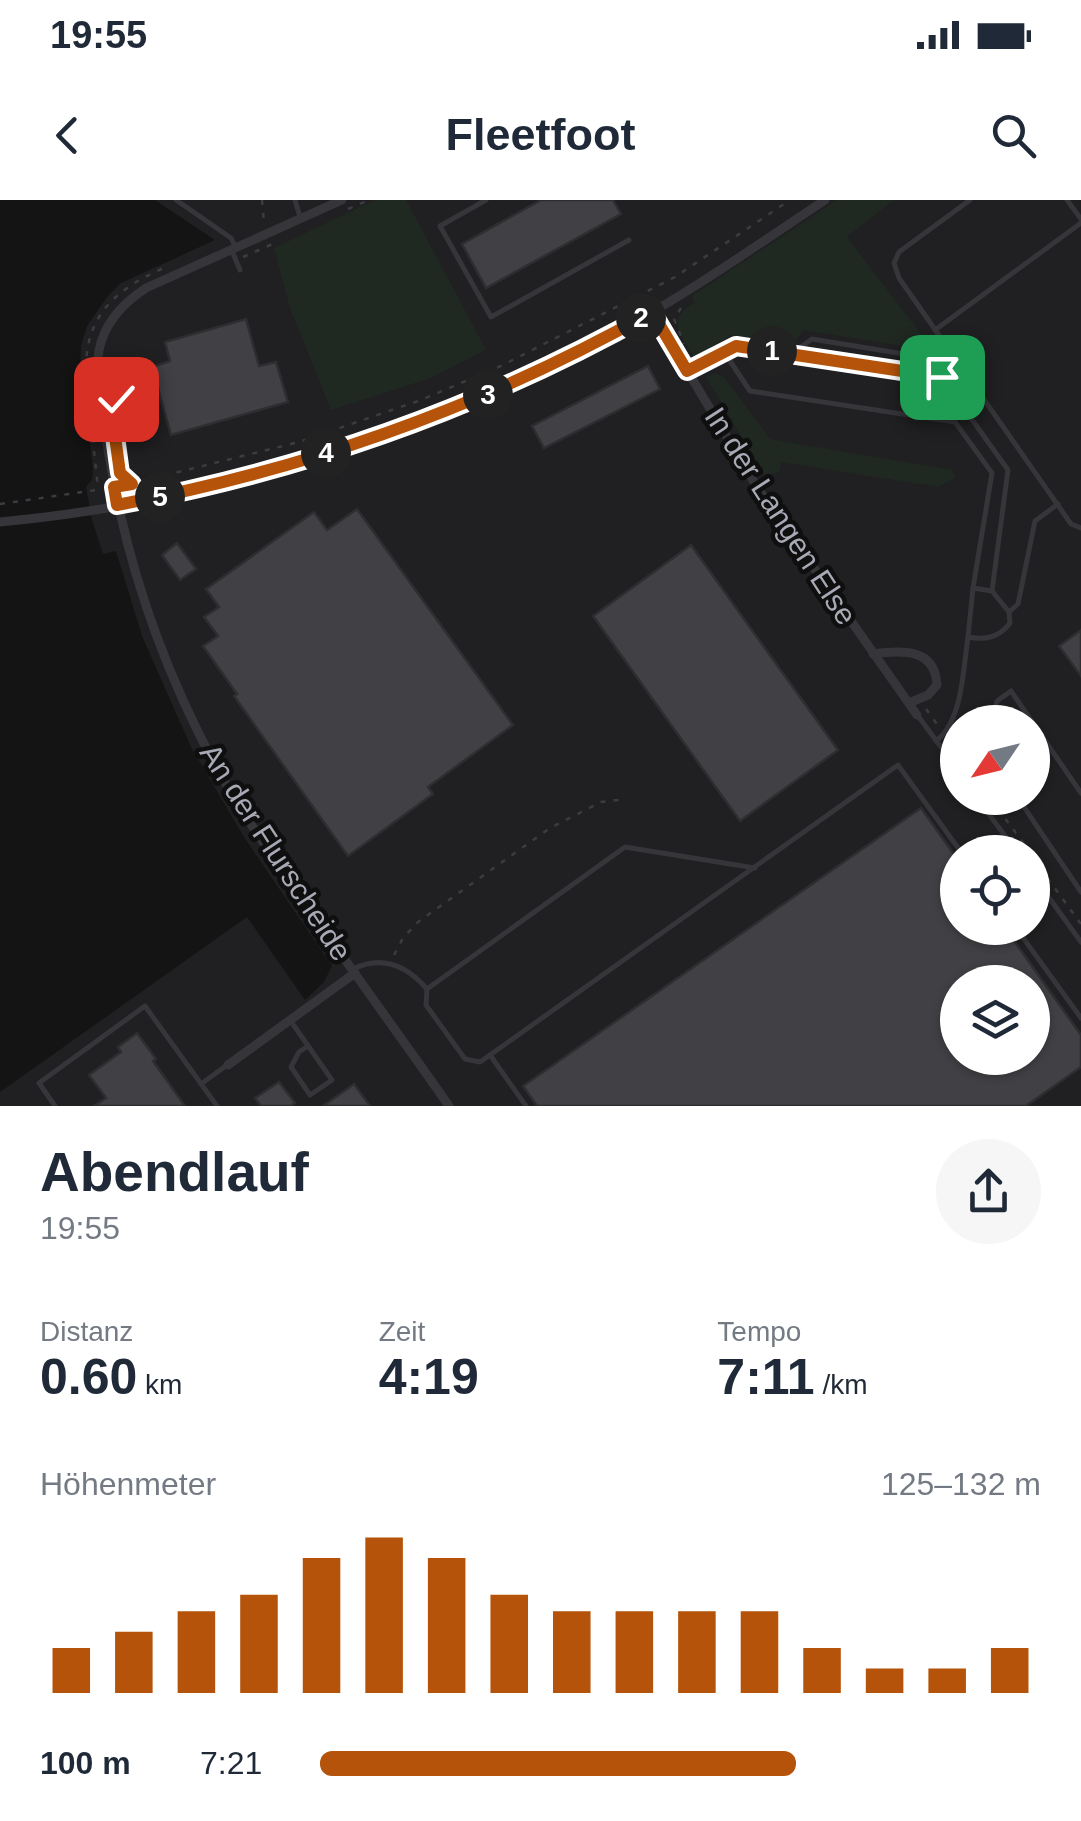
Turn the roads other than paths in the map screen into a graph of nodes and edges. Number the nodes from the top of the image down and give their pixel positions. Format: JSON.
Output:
{"nodes":[{"id":1,"x":176,"y":200,"type":"edge"},
{"id":2,"x":296,"y":200,"type":"edge"},
{"id":3,"x":342,"y":200,"type":"edge"},
{"id":4,"x":486,"y":200,"type":"edge"},
{"id":5,"x":825,"y":200,"type":"edge"},
{"id":6,"x":970,"y":200,"type":"edge"},
{"id":7,"x":1067,"y":200,"type":"edge"},
{"id":8,"x":302,"y":220,"type":"junction"},
{"id":9,"x":1081,"y":221,"type":"edge"},
{"id":10,"x":629,"y":240,"type":"dead end"},
{"id":11,"x":234,"y":253,"type":"junction"},
{"id":12,"x":240,"y":270,"type":"dead end"},
{"id":13,"x":652,"y":312,"type":"junction"},
{"id":14,"x":935,"y":330,"type":"junction"},
{"id":15,"x":724,"y":352,"type":"junction"},
{"id":16,"x":791,"y":354,"type":"junction"},
{"id":17,"x":692,"y":369,"type":"junction"},
{"id":18,"x":942,"y":377,"type":"junction"},
{"id":19,"x":116,"y":399,"type":"dead end"},
{"id":20,"x":100,"y":402,"type":"junction"},
{"id":21,"x":1058,"y":504,"type":"junction"},
{"id":22,"x":117,"y":505,"type":"junction"},
{"id":23,"x":0,"y":522,"type":"edge"},
{"id":24,"x":1081,"y":528,"type":"edge"},
{"id":25,"x":973,"y":588,"type":"junction"},
{"id":26,"x":992,"y":591,"type":"junction"},
{"id":27,"x":1010,"y":612,"type":"junction"},
{"id":28,"x":968,"y":637,"type":"junction"},
{"id":29,"x":874,"y":654,"type":"junction"},
{"id":30,"x":914,"y":701,"type":"junction"},
{"id":31,"x":996,"y":705,"type":"edge"},
{"id":32,"x":1021,"y":705,"type":"edge"},
{"id":33,"x":917,"y":715,"type":"joint"},
{"id":34,"x":936,"y":741,"type":"junction"},
{"id":35,"x":940,"y":746,"type":"edge"},
{"id":36,"x":1050,"y":748,"type":"edge"},
{"id":37,"x":1081,"y":793,"type":"edge"},
{"id":38,"x":1029,"y":815,"type":"edge"},
{"id":39,"x":949,"y":835,"type":"edge"},
{"id":40,"x":755,"y":868,"type":"junction"},
{"id":41,"x":1081,"y":892,"type":"edge"},
{"id":42,"x":1050,"y":899,"type":"edge"},
{"id":43,"x":1081,"y":942,"type":"edge"},
{"id":44,"x":1028,"y":945,"type":"edge"},
{"id":45,"x":354,"y":971,"type":"junction"},
{"id":46,"x":428,"y":989,"type":"junction"},
{"id":47,"x":1081,"y":1018,"type":"edge"},
{"id":48,"x":290,"y":1020,"type":"junction"},
{"id":49,"x":308,"y":1046,"type":"junction"},
{"id":50,"x":490,"y":1055,"type":"junction"},
{"id":51,"x":228,"y":1065,"type":"joint"},
{"id":52,"x":201,"y":1084,"type":"junction"},
{"id":53,"x":55,"y":1106,"type":"edge"},
{"id":54,"x":217,"y":1106,"type":"edge"},
{"id":55,"x":449,"y":1106,"type":"edge"},
{"id":56,"x":526,"y":1106,"type":"edge"}],
"edges":[{"from":1,"to":11,"type":"lane"},
{"from":2,"to":8,"type":"lane"},
{"from":3,"to":8,"type":"street","name":"An der Flurscheide"},
{"from":4,"to":10,"type":"lane"},
{"from":5,"to":13,"type":"street"},
{"from":6,"to":14,"type":"lane"},
{"from":7,"to":9,"type":"lane"},
{"from":8,"to":11,"type":"street","name":"An der Flurscheide"},
{"from":9,"to":14,"type":"lane"},
{"from":11,"to":12,"type":"lane"},
{"from":11,"to":20,"type":"street","name":"An der Flurscheide"},
{"from":13,"to":17,"type":"street","name":"In der Langen Else"},
{"from":13,"to":22,"type":"street"},
{"from":14,"to":21,"type":"lane"},
{"from":15,"to":16,"type":"lane"},
{"from":15,"to":17,"type":"lane"},
{"from":15,"to":25,"type":"lane"},
{"from":16,"to":18,"type":"lane"},
{"from":16,"to":18,"type":"lane"},
{"from":17,"to":29,"type":"street","name":"In der Langen Else"},
{"from":18,"to":26,"type":"lane"},
{"from":19,"to":20,"type":"lane"},
{"from":20,"to":22,"type":"street","name":"An der Flurscheide"},
{"from":21,"to":24,"type":"lane"},
{"from":21,"to":27,"type":"lane"},
{"from":22,"to":23,"type":"street"},
{"from":22,"to":45,"type":"street","name":"An der Flurscheide"},
{"from":25,"to":26,"type":"lane"},
{"from":25,"to":28,"type":"lane"},
{"from":26,"to":27,"type":"lane"},
{"from":27,"to":28,"type":"lane"},
{"from":28,"to":34,"type":"lane"},
{"from":29,"to":30,"type":"street","name":"In der Langen Else"},
{"from":29,"to":30,"type":"street"},
{"from":30,"to":33,"type":"street","name":"In der Langen Else"},
{"from":31,"to":32,"type":"lane"},
{"from":33,"to":34,"type":"lane"},
{"from":34,"to":35,"type":"lane"},
{"from":36,"to":37,"type":"lane"},
{"from":38,"to":41,"type":"lane"},
{"from":39,"to":40,"type":"lane"},
{"from":40,"to":46,"type":"lane"},
{"from":40,"to":50,"type":"lane"},
{"from":42,"to":43,"type":"lane"},
{"from":44,"to":47,"type":"lane"},
{"from":45,"to":46,"type":"lane"},
{"from":45,"to":48,"type":"street","name":"An der Flurscheide"},
{"from":45,"to":55,"type":"street","name":"An der Flurscheide"},
{"from":46,"to":50,"type":"lane"},
{"from":48,"to":49,"type":"lane"},
{"from":48,"to":51,"type":"street","name":"An der Flurscheide"},
{"from":49,"to":49,"type":"lane"},
{"from":50,"to":56,"type":"lane"},
{"from":51,"to":52,"type":"lane"},
{"from":52,"to":53,"type":"lane"},
{"from":52,"to":54,"type":"lane"}]}
